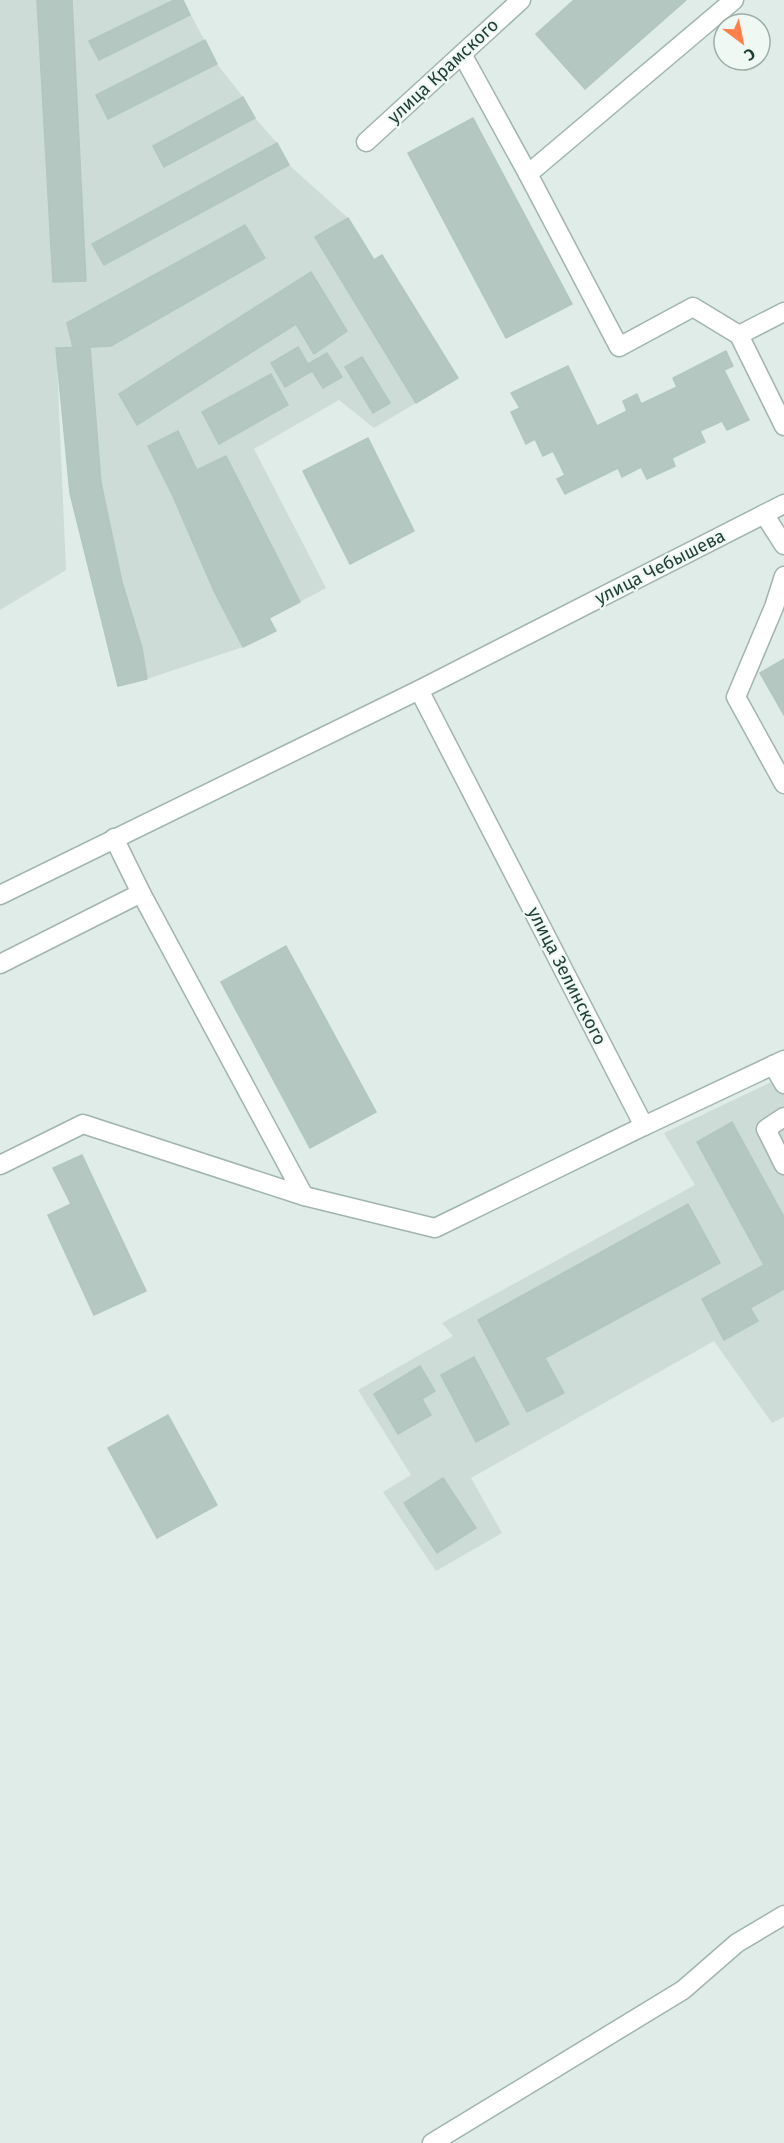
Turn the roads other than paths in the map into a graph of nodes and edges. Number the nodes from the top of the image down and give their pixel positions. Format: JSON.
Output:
{"nodes":[{"id":1,"x":521,"y":0,"type":"edge"},
{"id":2,"x":734,"y":0,"type":"edge"},
{"id":3,"x":462,"y":54,"type":"junction"},
{"id":4,"x":366,"y":142,"type":"dead end"},
{"id":5,"x":528,"y":174,"type":"junction"},
{"id":6,"x":784,"y":312,"type":"edge"},
{"id":7,"x":739,"y":335,"type":"junction"},
{"id":8,"x":784,"y":426,"type":"edge"},
{"id":9,"x":784,"y":504,"type":"edge"},
{"id":10,"x":764,"y":514,"type":"junction"},
{"id":11,"x":784,"y":545,"type":"edge"},
{"id":12,"x":784,"y":576,"type":"edge"},
{"id":13,"x":420,"y":690,"type":"junction"},
{"id":14,"x":784,"y":784,"type":"edge"},
{"id":15,"x":114,"y":838,"type":"junction"},
{"id":16,"x":141,"y":893,"type":"junction"},
{"id":17,"x":0,"y":895,"type":"edge"},
{"id":18,"x":0,"y":964,"type":"edge"},
{"id":19,"x":779,"y":1062,"type":"edge"},
{"id":20,"x":784,"y":1084,"type":"edge"},
{"id":21,"x":784,"y":1117,"type":"edge"},
{"id":22,"x":644,"y":1126,"type":"junction"},
{"id":23,"x":0,"y":1165,"type":"edge"},
{"id":24,"x":784,"y":1165,"type":"edge"},
{"id":25,"x":304,"y":1196,"type":"junction"},
{"id":26,"x":784,"y":1915,"type":"edge"},
{"id":27,"x":432,"y":2143,"type":"edge"}],
"edges":[{"from":1,"to":3,"type":"street","name":"улица Крамского"},
{"from":2,"to":5,"type":"street"},
{"from":3,"to":4,"type":"street","name":"улица Крамского"},
{"from":3,"to":5,"type":"street"},
{"from":5,"to":7,"type":"street"},
{"from":6,"to":7,"type":"street"},
{"from":7,"to":8,"type":"street"},
{"from":9,"to":10,"type":"street","name":"улица Чебышева"},
{"from":10,"to":11,"type":"street"},
{"from":10,"to":13,"type":"street","name":"улица Чебышева"},
{"from":12,"to":14,"type":"street"},
{"from":13,"to":15,"type":"street","name":"улица Чебышева"},
{"from":13,"to":22,"type":"street","name":"улица Зелинского"},
{"from":15,"to":16,"type":"street"},
{"from":15,"to":17,"type":"street","name":"улица Чебышева"},
{"from":16,"to":18,"type":"street"},
{"from":16,"to":25,"type":"street"},
{"from":19,"to":20,"type":"street"},
{"from":19,"to":22,"type":"street"},
{"from":21,"to":24,"type":"street"},
{"from":22,"to":25,"type":"street"},
{"from":23,"to":25,"type":"street"},
{"from":26,"to":27,"type":"street"}]}
